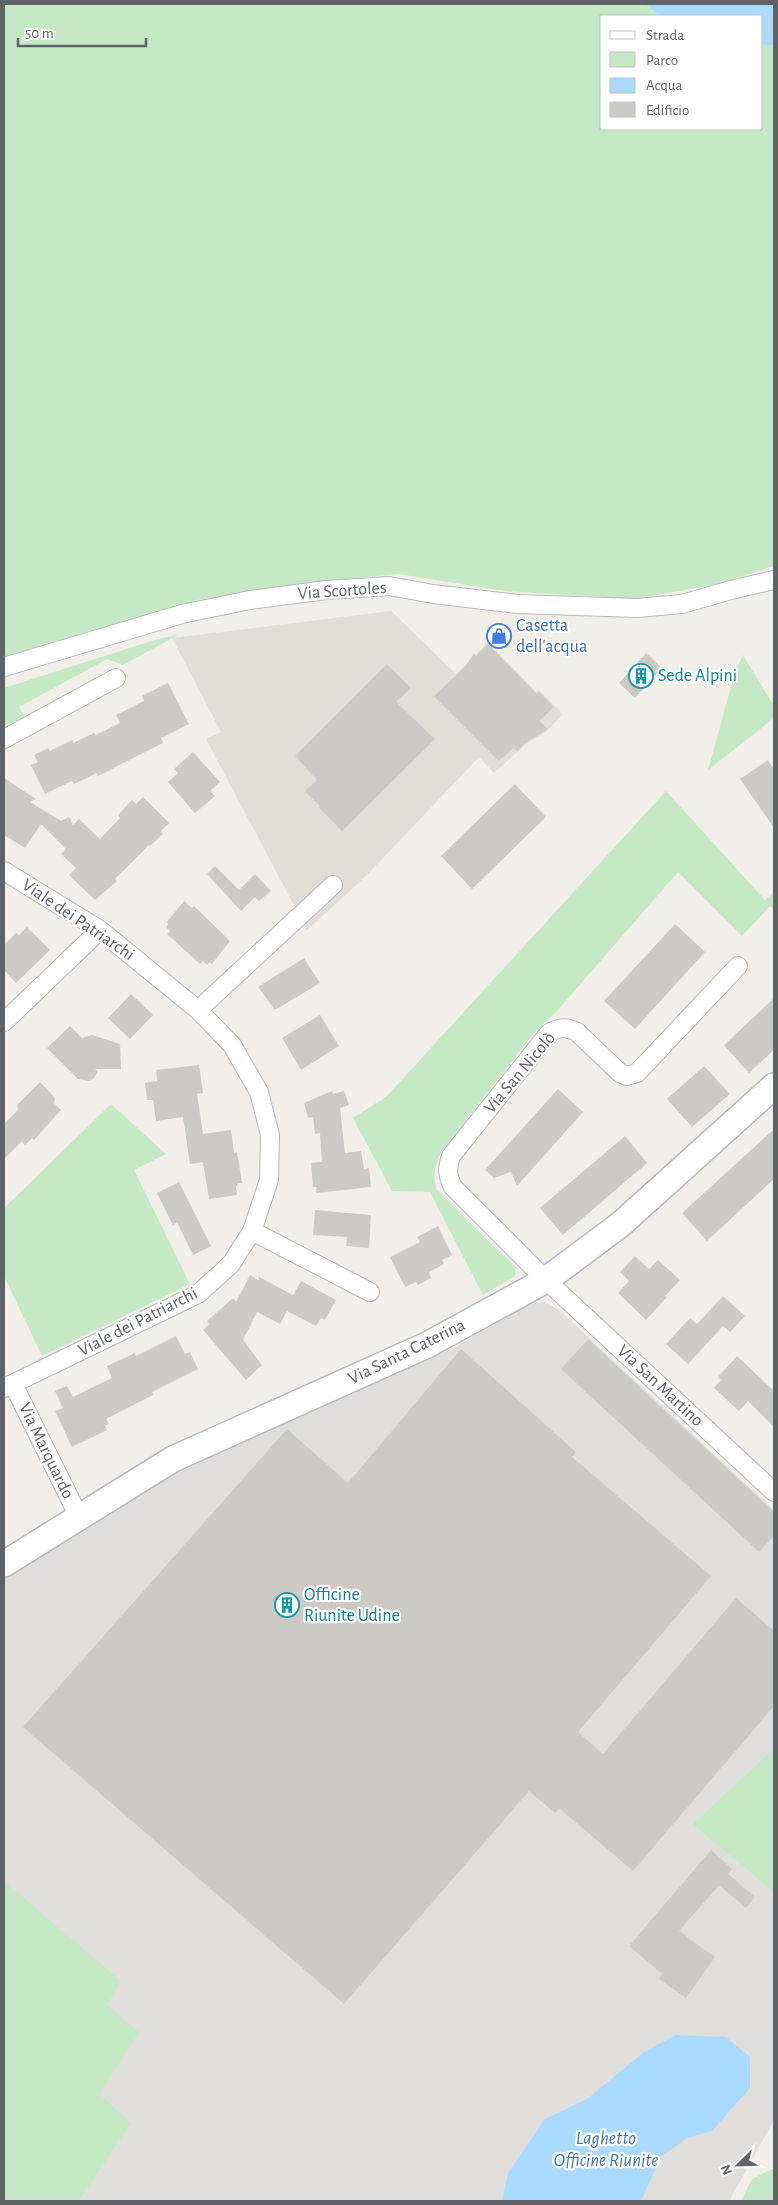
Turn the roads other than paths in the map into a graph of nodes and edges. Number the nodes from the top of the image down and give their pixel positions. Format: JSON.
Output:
{"nodes":[{"id":1,"x":774,"y":580,"type":"edge"},
{"id":2,"x":4,"y":667,"type":"edge"},
{"id":3,"x":116,"y":678,"type":"dead end"},
{"id":4,"x":4,"y":739,"type":"edge"},
{"id":5,"x":4,"y":871,"type":"edge"},
{"id":6,"x":333,"y":886,"type":"dead end"},
{"id":7,"x":100,"y":930,"type":"junction"},
{"id":8,"x":738,"y":966,"type":"dead end"},
{"id":9,"x":198,"y":1010,"type":"junction"},
{"id":10,"x":4,"y":1022,"type":"edge"},
{"id":11,"x":774,"y":1086,"type":"edge"},
{"id":12,"x":252,"y":1231,"type":"junction"},
{"id":13,"x":546,"y":1280,"type":"junction"},
{"id":14,"x":370,"y":1292,"type":"dead end"},
{"id":15,"x":9,"y":1386,"type":"edge"},
{"id":16,"x":774,"y":1492,"type":"edge"},
{"id":17,"x":79,"y":1517,"type":"junction"},
{"id":18,"x":4,"y":1564,"type":"edge"}],
"edges":[{"from":1,"to":2,"type":"street","name":"Via Scortoles"},
{"from":3,"to":4,"type":"street"},
{"from":5,"to":7,"type":"street","name":"Viale dei Patriarchi"},
{"from":6,"to":9,"type":"street"},
{"from":7,"to":9,"type":"street","name":"Viale dei Patriarchi"},
{"from":7,"to":10,"type":"street"},
{"from":8,"to":13,"type":"street","name":"Via San Nicolò"},
{"from":9,"to":12,"type":"street","name":"Viale dei Patriarchi"},
{"from":11,"to":13,"type":"street","name":"Via Santa Caterina"},
{"from":12,"to":14,"type":"street"},
{"from":12,"to":15,"type":"street","name":"Viale dei Patriarchi"},
{"from":13,"to":16,"type":"street","name":"Via San Martino"},
{"from":13,"to":17,"type":"street","name":"Via Santa Caterina"},
{"from":15,"to":17,"type":"street","name":"Via Marquardo"},
{"from":17,"to":18,"type":"street","name":"Via Santa Caterina"}]}
